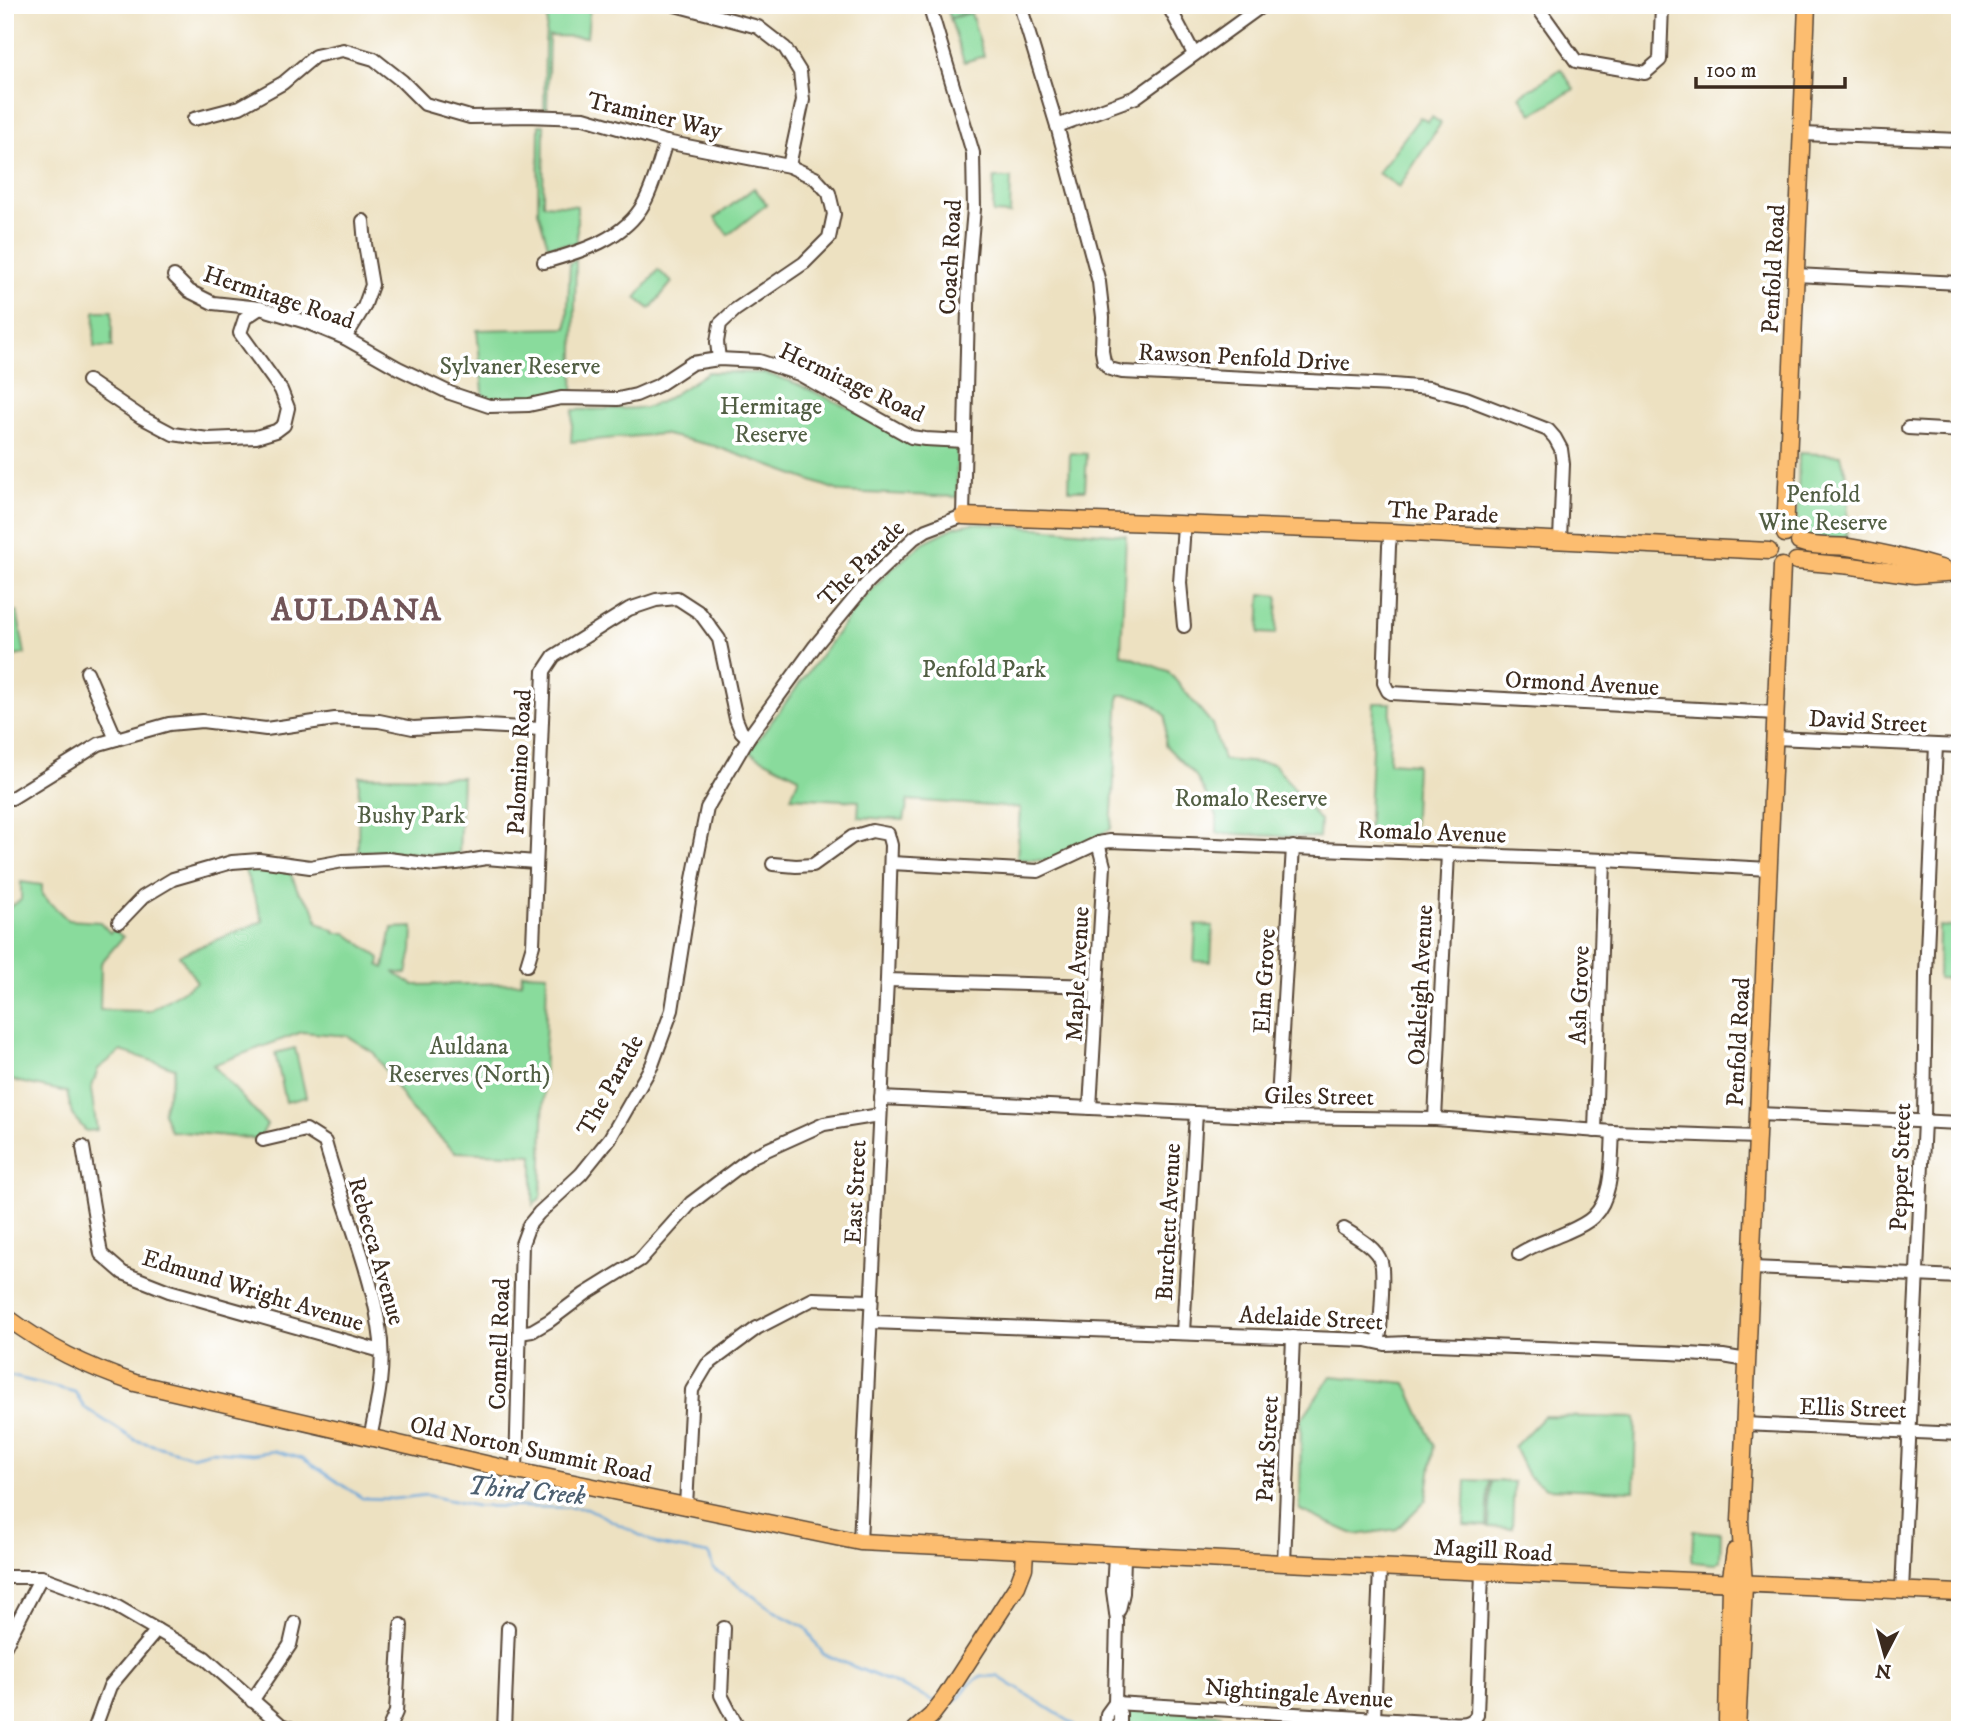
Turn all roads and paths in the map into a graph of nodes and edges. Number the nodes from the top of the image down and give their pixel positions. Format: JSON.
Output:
{"nodes":[{"id":1,"x":675,"y":5,"type":"edge"},
{"id":2,"x":929,"y":5,"type":"edge"},
{"id":3,"x":1020,"y":5,"type":"edge"},
{"id":4,"x":1168,"y":5,"type":"edge"},
{"id":5,"x":1263,"y":5,"type":"edge"},
{"id":6,"x":1536,"y":5,"type":"edge"},
{"id":7,"x":1662,"y":5,"type":"edge"},
{"id":8,"x":1807,"y":5,"type":"edge"},
{"id":9,"x":1194,"y":54,"type":"junction"},
{"id":10,"x":194,"y":119,"type":"dead end"},
{"id":11,"x":1057,"y":126,"type":"junction"},
{"id":12,"x":1802,"y":134,"type":"junction"},
{"id":13,"x":1960,"y":140,"type":"edge"},
{"id":14,"x":666,"y":142,"type":"junction"},
{"id":15,"x":789,"y":166,"type":"junction"},
{"id":16,"x":363,"y":221,"type":"dead end"},
{"id":17,"x":544,"y":262,"type":"dead end"},
{"id":18,"x":1795,"y":275,"type":"junction"},
{"id":19,"x":174,"y":276,"type":"dead end"},
{"id":20,"x":1960,"y":283,"type":"edge"},
{"id":21,"x":260,"y":308,"type":"junction"},
{"id":22,"x":345,"y":338,"type":"junction"},
{"id":23,"x":719,"y":359,"type":"junction"},
{"id":24,"x":88,"y":382,"type":"dead end"},
{"id":25,"x":1908,"y":428,"type":"dead end"},
{"id":26,"x":1960,"y":432,"type":"edge"},
{"id":27,"x":964,"y":441,"type":"junction"},
{"id":28,"x":964,"y":516,"type":"junction"},
{"id":29,"x":1184,"y":525,"type":"junction"},
{"id":30,"x":1391,"y":532,"type":"junction"},
{"id":31,"x":1792,"y":538,"type":"junction"},
{"id":32,"x":1560,"y":541,"type":"junction"},
{"id":33,"x":1769,"y":551,"type":"junction"},
{"id":34,"x":1789,"y":563,"type":"junction"},
{"id":35,"x":1956,"y":572,"type":"edge"},
{"id":36,"x":1184,"y":626,"type":"dead end"},
{"id":37,"x":87,"y":672,"type":"dead end"},
{"id":38,"x":1776,"y":713,"type":"junction"},
{"id":39,"x":541,"y":729,"type":"junction"},
{"id":40,"x":748,"y":738,"type":"junction"},
{"id":41,"x":1775,"y":738,"type":"junction"},
{"id":42,"x":116,"y":739,"type":"junction"},
{"id":43,"x":1936,"y":745,"type":"junction"},
{"id":44,"x":1960,"y":746,"type":"edge"},
{"id":45,"x":12,"y":798,"type":"dead end"},
{"id":46,"x":1098,"y":843,"type":"junction"},
{"id":47,"x":1293,"y":847,"type":"junction"},
{"id":48,"x":1448,"y":853,"type":"junction"},
{"id":49,"x":1604,"y":860,"type":"junction"},
{"id":50,"x":536,"y":862,"type":"junction"},
{"id":51,"x":891,"y":863,"type":"junction"},
{"id":52,"x":773,"y":864,"type":"dead end"},
{"id":53,"x":1769,"y":869,"type":"junction"},
{"id":54,"x":119,"y":922,"type":"dead end"},
{"id":55,"x":527,"y":965,"type":"dead end"},
{"id":56,"x":887,"y":980,"type":"junction"},
{"id":57,"x":1097,"y":986,"type":"junction"},
{"id":58,"x":881,"y":1098,"type":"junction"},
{"id":59,"x":1090,"y":1108,"type":"junction"},
{"id":60,"x":1196,"y":1113,"type":"junction"},
{"id":61,"x":880,"y":1115,"type":"junction"},
{"id":62,"x":1758,"y":1115,"type":"junction"},
{"id":63,"x":1277,"y":1117,"type":"junction"},
{"id":64,"x":1435,"y":1119,"type":"junction"},
{"id":65,"x":1924,"y":1121,"type":"junction"},
{"id":66,"x":1960,"y":1123,"type":"edge"},
{"id":67,"x":1595,"y":1131,"type":"junction"},
{"id":68,"x":1613,"y":1132,"type":"junction"},
{"id":69,"x":1756,"y":1137,"type":"junction"},
{"id":70,"x":263,"y":1140,"type":"dead end"},
{"id":71,"x":83,"y":1147,"type":"dead end"},
{"id":72,"x":1345,"y":1229,"type":"dead end"},
{"id":73,"x":1520,"y":1254,"type":"dead end"},
{"id":74,"x":523,"y":1261,"type":"joint"},
{"id":75,"x":1752,"y":1268,"type":"junction"},
{"id":76,"x":1917,"y":1275,"type":"junction"},
{"id":77,"x":1960,"y":1277,"type":"edge"},
{"id":78,"x":871,"y":1301,"type":"junction"},
{"id":79,"x":5,"y":1317,"type":"edge"},
{"id":80,"x":871,"y":1322,"type":"junction"},
{"id":81,"x":1183,"y":1332,"type":"junction"},
{"id":82,"x":520,"y":1334,"type":"junction"},
{"id":83,"x":1293,"y":1337,"type":"junction"},
{"id":84,"x":1378,"y":1342,"type":"junction"},
{"id":85,"x":381,"y":1351,"type":"junction"},
{"id":86,"x":1747,"y":1360,"type":"junction"},
{"id":87,"x":1744,"y":1424,"type":"junction"},
{"id":88,"x":1909,"y":1431,"type":"junction"},
{"id":89,"x":1960,"y":1434,"type":"edge"},
{"id":90,"x":370,"y":1438,"type":"junction"},
{"id":91,"x":516,"y":1471,"type":"junction"},
{"id":92,"x":686,"y":1506,"type":"junction"},
{"id":93,"x":860,"y":1542,"type":"junction"},
{"id":94,"x":1025,"y":1551,"type":"junction"},
{"id":95,"x":1119,"y":1555,"type":"junction"},
{"id":96,"x":1284,"y":1563,"type":"junction"},
{"id":97,"x":1380,"y":1567,"type":"junction"},
{"id":98,"x":1482,"y":1572,"type":"junction"},
{"id":99,"x":5,"y":1577,"type":"edge"},
{"id":100,"x":41,"y":1577,"type":"junction"},
{"id":101,"x":1737,"y":1584,"type":"junction"},
{"id":102,"x":1902,"y":1591,"type":"junction"},
{"id":103,"x":1960,"y":1593,"type":"edge"},
{"id":104,"x":295,"y":1623,"type":"dead end"},
{"id":105,"x":401,"y":1625,"type":"dead end"},
{"id":106,"x":508,"y":1628,"type":"dead end"},
{"id":107,"x":724,"y":1628,"type":"dead end"},
{"id":108,"x":157,"y":1630,"type":"junction"},
{"id":109,"x":5,"y":1646,"type":"edge"},
{"id":110,"x":252,"y":1701,"type":"junction"},
{"id":111,"x":1115,"y":1703,"type":"junction"},
{"id":112,"x":1374,"y":1719,"type":"junction"},
{"id":113,"x":1444,"y":1726,"type":"edge"},
{"id":114,"x":94,"y":1730,"type":"edge"},
{"id":115,"x":296,"y":1730,"type":"edge"},
{"id":116,"x":388,"y":1730,"type":"edge"},
{"id":117,"x":504,"y":1730,"type":"edge"},
{"id":118,"x":739,"y":1730,"type":"edge"},
{"id":119,"x":915,"y":1730,"type":"edge"},
{"id":120,"x":1106,"y":1730,"type":"edge"},
{"id":121,"x":1120,"y":1730,"type":"edge"},
{"id":122,"x":1727,"y":1730,"type":"edge"},
{"id":123,"x":1737,"y":1730,"type":"edge"}],
"edges":[{"from":1,"to":15,"type":"street"},
{"from":2,"to":27,"type":"street","name":"Coach Road"},
{"from":3,"to":11,"type":"street","name":"Rawson Penfold Drive"},
{"from":4,"to":9,"type":"street"},
{"from":5,"to":9,"type":"street"},
{"from":6,"to":7,"type":"street"},
{"from":8,"to":12,"type":"main road","name":"Penfold Road"},
{"from":9,"to":11,"type":"street"},
{"from":10,"to":14,"type":"street","name":"Traminer Way"},
{"from":11,"to":32,"type":"street","name":"Rawson Penfold Drive"},
{"from":12,"to":13,"type":"street"},
{"from":12,"to":18,"type":"main road","name":"Penfold Road"},
{"from":14,"to":15,"type":"street","name":"Traminer Way"},
{"from":14,"to":17,"type":"street"},
{"from":15,"to":23,"type":"street","name":"Traminer Way"},
{"from":16,"to":22,"type":"street"},
{"from":18,"to":20,"type":"street"},
{"from":18,"to":31,"type":"main road","name":"Penfold Road"},
{"from":19,"to":21,"type":"street","name":"Hermitage Road"},
{"from":21,"to":22,"type":"street","name":"Hermitage Road"},
{"from":21,"to":24,"type":"street"},
{"from":22,"to":23,"type":"street","name":"Hermitage Road"},
{"from":23,"to":27,"type":"street","name":"Hermitage Road"},
{"from":25,"to":26,"type":"street"},
{"from":27,"to":28,"type":"street","name":"Coach Road"},
{"from":28,"to":29,"type":"main road","name":"The Parade"},
{"from":28,"to":40,"type":"street","name":"The Parade"},
{"from":29,"to":30,"type":"main road","name":"The Parade"},
{"from":29,"to":36,"type":"street"},
{"from":30,"to":32,"type":"main road","name":"The Parade"},
{"from":30,"to":38,"type":"street","name":"Ormond Avenue"},
{"from":31,"to":33,"type":"main road"},
{"from":31,"to":34,"type":"main road"},
{"from":31,"to":35,"type":"main road"},
{"from":32,"to":33,"type":"main road","name":"The Parade"},
{"from":33,"to":34,"type":"main road"},
{"from":34,"to":35,"type":"main road"},
{"from":34,"to":38,"type":"main road","name":"Penfold Road"},
{"from":37,"to":42,"type":"street"},
{"from":38,"to":41,"type":"main road","name":"Penfold Road"},
{"from":39,"to":40,"type":"street","name":"Palomino Road"},
{"from":39,"to":42,"type":"street"},
{"from":39,"to":50,"type":"street","name":"Palomino Road"},
{"from":40,"to":74,"type":"street","name":"The Parade"},
{"from":41,"to":43,"type":"street","name":"David Street"},
{"from":41,"to":53,"type":"main road","name":"Penfold Road"},
{"from":42,"to":45,"type":"street"},
{"from":43,"to":44,"type":"street","name":"David Street"},
{"from":43,"to":65,"type":"street","name":"Pepper Street"},
{"from":46,"to":47,"type":"street","name":"Romalo Avenue"},
{"from":46,"to":51,"type":"street","name":"Romalo Avenue"},
{"from":46,"to":57,"type":"street","name":"Maple Avenue"},
{"from":47,"to":48,"type":"street","name":"Romalo Avenue"},
{"from":47,"to":63,"type":"street","name":"Elm Grove"},
{"from":48,"to":49,"type":"street","name":"Romalo Avenue"},
{"from":48,"to":64,"type":"street","name":"Oakleigh Avenue"},
{"from":49,"to":53,"type":"street","name":"Romalo Avenue"},
{"from":49,"to":67,"type":"street","name":"Ash Grove"},
{"from":50,"to":54,"type":"street"},
{"from":50,"to":55,"type":"street","name":"Palomino Road"},
{"from":51,"to":52,"type":"street","name":"East Street"},
{"from":51,"to":56,"type":"street","name":"East Street"},
{"from":53,"to":62,"type":"main road","name":"Penfold Road"},
{"from":56,"to":57,"type":"street"},
{"from":56,"to":58,"type":"street","name":"East Street"},
{"from":57,"to":59,"type":"street","name":"Maple Avenue"},
{"from":58,"to":59,"type":"street","name":"Giles Street"},
{"from":58,"to":61,"type":"street","name":"East Street"},
{"from":59,"to":60,"type":"street","name":"Giles Street"},
{"from":60,"to":63,"type":"street","name":"Giles Street"},
{"from":60,"to":81,"type":"street","name":"Burchett Avenue"},
{"from":61,"to":78,"type":"street","name":"East Street"},
{"from":61,"to":82,"type":"street"},
{"from":62,"to":65,"type":"street"},
{"from":62,"to":69,"type":"main road","name":"Penfold Road"},
{"from":63,"to":64,"type":"street","name":"Giles Street"},
{"from":64,"to":67,"type":"street","name":"Giles Street"},
{"from":65,"to":66,"type":"street"},
{"from":65,"to":76,"type":"street","name":"Pepper Street"},
{"from":67,"to":68,"type":"street","name":"Giles Street"},
{"from":68,"to":69,"type":"street","name":"Giles Street"},
{"from":68,"to":73,"type":"street"},
{"from":69,"to":75,"type":"main road","name":"Penfold Road"},
{"from":70,"to":85,"type":"street","name":"Rebecca Avenue"},
{"from":71,"to":85,"type":"street","name":"Edmund Wright Avenue"},
{"from":72,"to":84,"type":"street"},
{"from":74,"to":82,"type":"street","name":"Connell Road"},
{"from":75,"to":76,"type":"street"},
{"from":75,"to":86,"type":"main road","name":"Penfold Road"},
{"from":76,"to":77,"type":"street"},
{"from":76,"to":88,"type":"street","name":"Pepper Street"},
{"from":78,"to":80,"type":"street","name":"East Street"},
{"from":78,"to":92,"type":"street"},
{"from":79,"to":90,"type":"main road","name":"Old Norton Summit Road"},
{"from":80,"to":81,"type":"street","name":"Adelaide Street"},
{"from":80,"to":93,"type":"street","name":"East Street"},
{"from":81,"to":83,"type":"street","name":"Adelaide Street"},
{"from":82,"to":91,"type":"street","name":"Connell Road"},
{"from":83,"to":84,"type":"street","name":"Adelaide Street"},
{"from":83,"to":96,"type":"street","name":"Park Street"},
{"from":84,"to":86,"type":"street","name":"Adelaide Street"},
{"from":85,"to":90,"type":"street","name":"Rebecca Avenue"},
{"from":86,"to":87,"type":"main road","name":"Penfold Road"},
{"from":87,"to":88,"type":"street","name":"Ellis Street"},
{"from":87,"to":101,"type":"main road","name":"Penfold Road"},
{"from":88,"to":89,"type":"street","name":"Ellis Street"},
{"from":88,"to":102,"type":"street","name":"Pepper Street"},
{"from":90,"to":91,"type":"main road","name":"Old Norton Summit Road"},
{"from":91,"to":92,"type":"main road","name":"Old Norton Summit Road"},
{"from":92,"to":93,"type":"main road","name":"Old Norton Summit Road"},
{"from":93,"to":94,"type":"main road","name":"Old Norton Summit Road"},
{"from":94,"to":95,"type":"main road","name":"Magill Road"},
{"from":94,"to":119,"type":"main road"},
{"from":95,"to":96,"type":"main road","name":"Magill Road"},
{"from":95,"to":111,"type":"street"},
{"from":96,"to":97,"type":"main road","name":"Magill Road"},
{"from":97,"to":98,"type":"main road","name":"Magill Road"},
{"from":97,"to":112,"type":"street"},
{"from":98,"to":101,"type":"main road","name":"Magill Road"},
{"from":98,"to":113,"type":"street","name":"Nightingale Avenue"},
{"from":99,"to":100,"type":"street"},
{"from":100,"to":108,"type":"street"},
{"from":100,"to":109,"type":"street"},
{"from":101,"to":102,"type":"main road","name":"Magill Road"},
{"from":101,"to":122,"type":"main road"},
{"from":101,"to":123,"type":"main road"},
{"from":102,"to":103,"type":"main road","name":"Magill Road"},
{"from":104,"to":110,"type":"street"},
{"from":105,"to":116,"type":"street"},
{"from":106,"to":117,"type":"street"},
{"from":107,"to":118,"type":"street"},
{"from":108,"to":110,"type":"street"},
{"from":108,"to":114,"type":"street"},
{"from":110,"to":115,"type":"street"},
{"from":111,"to":112,"type":"street","name":"Nightingale Avenue"},
{"from":111,"to":120,"type":"street"},
{"from":111,"to":121,"type":"street"},
{"from":112,"to":113,"type":"street","name":"Nightingale Avenue"}]}
